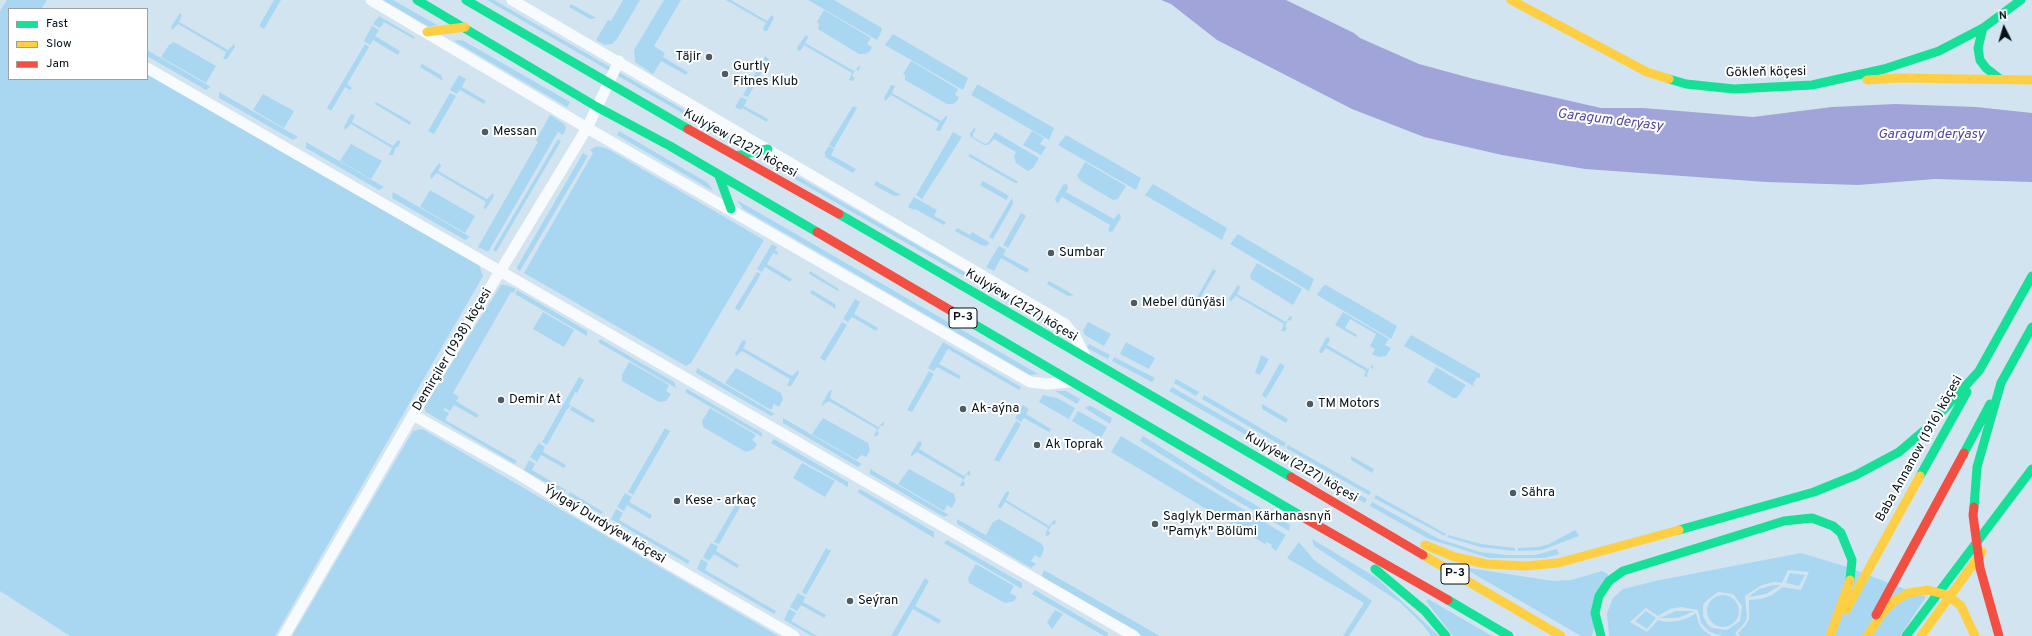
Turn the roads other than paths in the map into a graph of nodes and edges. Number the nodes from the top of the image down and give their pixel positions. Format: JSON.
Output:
{"nodes":[{"id":1,"x":371,"y":0,"type":"edge"},
{"id":2,"x":417,"y":0,"type":"edge"},
{"id":3,"x":466,"y":0,"type":"edge"},
{"id":4,"x":512,"y":0,"type":"edge"},
{"id":5,"x":1511,"y":0,"type":"edge"},
{"id":6,"x":2021,"y":0,"type":"edge"},
{"id":7,"x":475,"y":3,"type":"edge"},
{"id":8,"x":465,"y":27,"type":"junction"},
{"id":9,"x":1983,"y":28,"type":"junction"},
{"id":10,"x":427,"y":32,"type":"junction"},
{"id":11,"x":619,"y":61,"type":"junction"},
{"id":12,"x":148,"y":69,"type":"edge"},
{"id":13,"x":2000,"y":79,"type":"junction"},
{"id":14,"x":2032,"y":80,"type":"edge"},
{"id":15,"x":608,"y":84,"type":"junction"},
{"id":16,"x":1812,"y":85,"type":"junction"},
{"id":17,"x":597,"y":107,"type":"junction"},
{"id":18,"x":587,"y":128,"type":"junction"},
{"id":19,"x":768,"y":149,"type":"junction"},
{"id":20,"x":736,"y":156,"type":"junction"},
{"id":21,"x":719,"y":176,"type":"junction"},
{"id":22,"x":731,"y":209,"type":"junction"},
{"id":23,"x":501,"y":271,"type":"junction"},
{"id":24,"x":2032,"y":276,"type":"edge"},
{"id":25,"x":2032,"y":327,"type":"edge"},
{"id":26,"x":1087,"y":360,"type":"junction"},
{"id":27,"x":1979,"y":370,"type":"junction"},
{"id":28,"x":1071,"y":382,"type":"junction"},
{"id":29,"x":2001,"y":383,"type":"junction"},
{"id":30,"x":414,"y":415,"type":"junction"},
{"id":31,"x":2032,"y":469,"type":"edge"},
{"id":32,"x":2032,"y":485,"type":"edge"},
{"id":33,"x":1350,"y":512,"type":"junction"},
{"id":34,"x":1330,"y":532,"type":"junction"},
{"id":35,"x":1975,"y":634,"type":"edge"},
{"id":36,"x":284,"y":636,"type":"edge"},
{"id":37,"x":794,"y":636,"type":"edge"},
{"id":38,"x":1134,"y":636,"type":"edge"},
{"id":39,"x":1446,"y":636,"type":"edge"},
{"id":40,"x":1509,"y":636,"type":"edge"},
{"id":41,"x":1561,"y":636,"type":"edge"},
{"id":42,"x":1601,"y":636,"type":"edge"},
{"id":43,"x":1830,"y":636,"type":"edge"},
{"id":44,"x":1866,"y":636,"type":"edge"},
{"id":45,"x":1906,"y":636,"type":"edge"},
{"id":46,"x":1921,"y":636,"type":"edge"},
{"id":47,"x":1999,"y":636,"type":"edge"}],
"edges":[{"from":1,"to":10,"type":"street"},
{"from":2,"to":8,"type":"main road","number":"P-3"},
{"from":3,"to":7,"type":"main road","name":"Kulyýew (2127) köçesi","number":"P-3"},
{"from":4,"to":11,"type":"street"},
{"from":5,"to":16,"type":"main road","name":"Gökleň köçesi"},
{"from":6,"to":9,"type":"main road","name":"Gökleň köçesi"},
{"from":7,"to":15,"type":"main road","name":"Kulyýew (2127) köçesi","number":"P-3"},
{"from":8,"to":10,"type":"main road"},
{"from":8,"to":17,"type":"main road","number":"P-3"},
{"from":9,"to":13,"type":"main road"},
{"from":9,"to":16,"type":"main road","name":"Gökleň köçesi"},
{"from":10,"to":18,"type":"street"},
{"from":11,"to":15,"type":"street","name":"Demirçiler (1938) köçesi"},
{"from":11,"to":19,"type":"street"},
{"from":12,"to":23,"type":"street"},
{"from":13,"to":14,"type":"main road"},
{"from":13,"to":16,"type":"main road"},
{"from":15,"to":17,"type":"street","name":"Demirçiler (1938) köçesi"},
{"from":15,"to":20,"type":"main road","name":"Kulyýew (2127) köçesi","number":"P-3"},
{"from":17,"to":18,"type":"street","name":"Demirçiler (1938) köçesi"},
{"from":17,"to":21,"type":"main road","number":"P-3"},
{"from":18,"to":22,"type":"street"},
{"from":18,"to":23,"type":"street","name":"Demirçiler (1938) köçesi"},
{"from":19,"to":20,"type":"main road"},
{"from":19,"to":26,"type":"street"},
{"from":20,"to":26,"type":"main road","name":"Kulyýew (2127) köçesi","number":"P-3"},
{"from":21,"to":22,"type":"main road"},
{"from":21,"to":28,"type":"main road","number":"P-3"},
{"from":22,"to":28,"type":"street"},
{"from":23,"to":30,"type":"street","name":"Demirçiler (1938) köçesi"},
{"from":23,"to":38,"type":"street"},
{"from":24,"to":27,"type":"main road","name":"Baba Annanow (1916) köçesi"},
{"from":25,"to":29,"type":"main road"},
{"from":26,"to":33,"type":"main road","name":"Kulyýew (2127) köçesi","number":"P-3"},
{"from":27,"to":33,"type":"main road"},
{"from":27,"to":43,"type":"main road","name":"Baba Annanow (1916) köçesi"},
{"from":28,"to":34,"type":"main road","number":"P-3"},
{"from":29,"to":44,"type":"main road"},
{"from":29,"to":47,"type":"main road"},
{"from":30,"to":36,"type":"street","name":"Demirçiler (1938) köçesi"},
{"from":30,"to":37,"type":"street","name":"Ýylgaý Durdyýew köçesi"},
{"from":31,"to":45,"type":"main road"},
{"from":32,"to":46,"type":"main road"},
{"from":33,"to":41,"type":"main road","name":"Kulyýew (2127) köçesi","number":"P-3"},
{"from":34,"to":39,"type":"main road"},
{"from":34,"to":40,"type":"main road","number":"P-3"},
{"from":35,"to":44,"type":"main road"},
{"from":42,"to":43,"type":"main road"}]}
